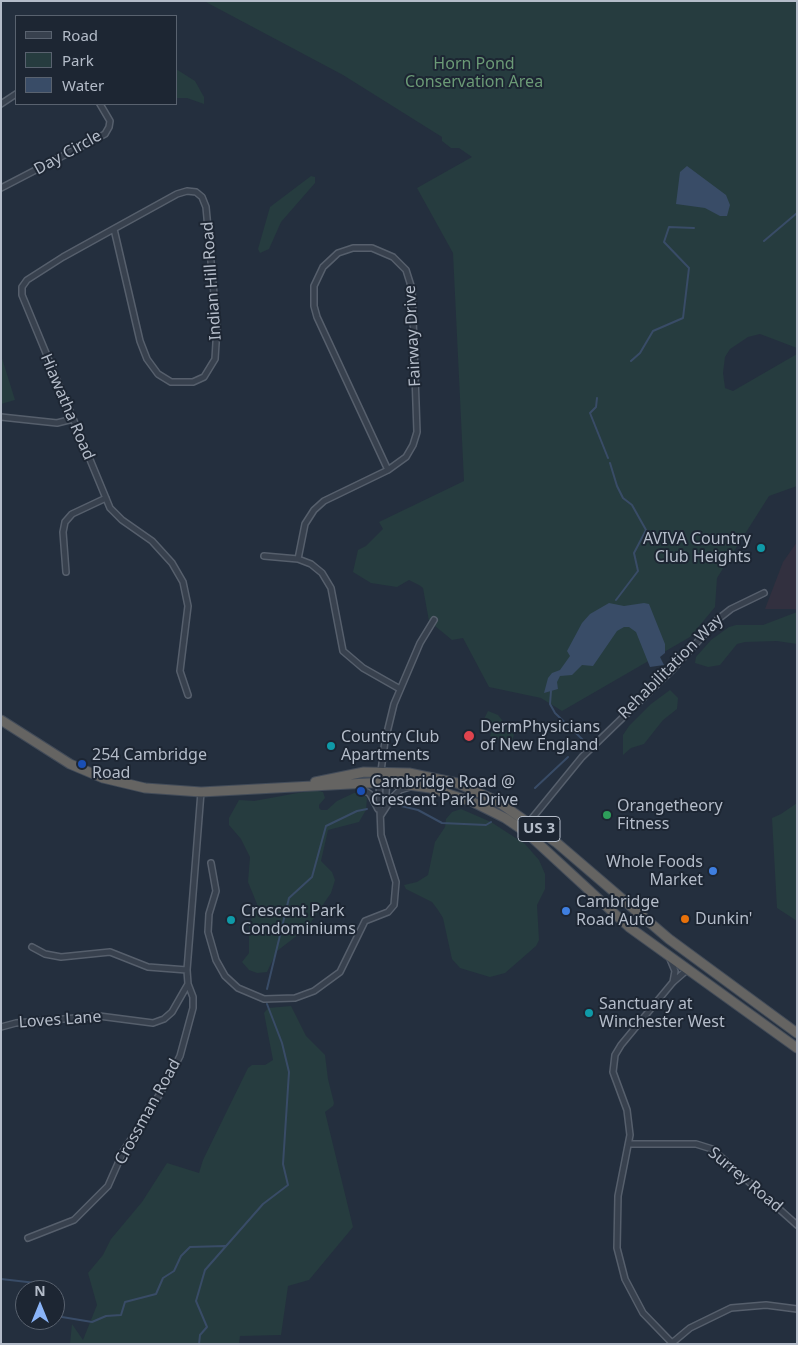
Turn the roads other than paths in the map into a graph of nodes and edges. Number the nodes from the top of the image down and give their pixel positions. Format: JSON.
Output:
{"nodes":[{"id":1,"x":15,"y":95,"type":"edge"},
{"id":2,"x":1,"y":104,"type":"edge"},
{"id":3,"x":101,"y":105,"type":"edge"},
{"id":4,"x":1,"y":188,"type":"edge"},
{"id":5,"x":196,"y":192,"type":"joint"},
{"id":6,"x":114,"y":228,"type":"junction"},
{"id":7,"x":1,"y":417,"type":"edge"},
{"id":8,"x":73,"y":419,"type":"junction"},
{"id":9,"x":388,"y":470,"type":"junction"},
{"id":10,"x":106,"y":498,"type":"junction"},
{"id":11,"x":264,"y":556,"type":"dead end"},
{"id":12,"x":298,"y":559,"type":"junction"},
{"id":13,"x":66,"y":572,"type":"dead end"},
{"id":14,"x":764,"y":593,"type":"dead end"},
{"id":15,"x":434,"y":620,"type":"dead end"},
{"id":16,"x":400,"y":689,"type":"junction"},
{"id":17,"x":188,"y":695,"type":"dead end"},
{"id":18,"x":1,"y":720,"type":"edge"},
{"id":19,"x":381,"y":771,"type":"junction"},
{"id":20,"x":383,"y":782,"type":"junction"},
{"id":21,"x":351,"y":784,"type":"junction"},
{"id":22,"x":298,"y":787,"type":"junction"},
{"id":23,"x":430,"y":788,"type":"junction"},
{"id":24,"x":201,"y":792,"type":"junction"},
{"id":25,"x":385,"y":807,"type":"junction"},
{"id":26,"x":381,"y":815,"type":"junction"},
{"id":27,"x":529,"y":822,"type":"junction"},
{"id":28,"x":212,"y":863,"type":"dead end"},
{"id":29,"x":589,"y":872,"type":"junction"},
{"id":30,"x":580,"y":883,"type":"junction"},
{"id":31,"x":655,"y":946,"type":"junction"},
{"id":32,"x":32,"y":947,"type":"dead end"},
{"id":33,"x":688,"y":969,"type":"junction"},
{"id":34,"x":187,"y":970,"type":"junction"},
{"id":35,"x":673,"y":982,"type":"junction"},
{"id":36,"x":188,"y":984,"type":"junction"},
{"id":37,"x":750,"y":998,"type":"junction"},
{"id":38,"x":743,"y":1009,"type":"junction"},
{"id":39,"x":1,"y":1027,"type":"edge"},
{"id":40,"x":797,"y":1033,"type":"edge"},
{"id":41,"x":797,"y":1048,"type":"edge"},
{"id":42,"x":629,"y":1144,"type":"junction"},
{"id":43,"x":797,"y":1225,"type":"edge"},
{"id":44,"x":28,"y":1238,"type":"dead end"},
{"id":45,"x":797,"y":1310,"type":"edge"},
{"id":46,"x":673,"y":1343,"type":"edge"}],
"edges":[{"from":1,"to":2,"type":"street"},
{"from":3,"to":4,"type":"street","name":"Day Circle"},
{"from":5,"to":6,"type":"street","name":"Hiawatha Road"},
{"from":5,"to":6,"type":"street","name":"Indian Hill Road"},
{"from":6,"to":8,"type":"street","name":"Hiawatha Road"},
{"from":7,"to":8,"type":"street"},
{"from":8,"to":10,"type":"street","name":"Hiawatha Road"},
{"from":9,"to":9,"type":"street","name":"Fairway Drive"},
{"from":9,"to":12,"type":"street","name":"Fairway Drive"},
{"from":10,"to":13,"type":"street"},
{"from":10,"to":17,"type":"street","name":"Hiawatha Road"},
{"from":11,"to":12,"type":"street"},
{"from":12,"to":16,"type":"street"},
{"from":14,"to":27,"type":"street","name":"Rehabilitation Way"},
{"from":15,"to":16,"type":"street"},
{"from":16,"to":19,"type":"street"},
{"from":18,"to":24,"type":"highway","number":"US 3"},
{"from":19,"to":20,"type":"highway"},
{"from":19,"to":22,"type":"highway","number":"US 3"},
{"from":19,"to":27,"type":"highway","number":"US 3"},
{"from":20,"to":21,"type":"highway","number":"US 3"},
{"from":20,"to":23,"type":"highway","number":"US 3"},
{"from":20,"to":25,"type":"street"},
{"from":20,"to":26,"type":"street"},
{"from":21,"to":22,"type":"highway","number":"US 3"},
{"from":21,"to":26,"type":"street"},
{"from":22,"to":24,"type":"highway","number":"US 3"},
{"from":23,"to":25,"type":"street"},
{"from":23,"to":30,"type":"highway","number":"US 3"},
{"from":24,"to":34,"type":"street","name":"Crossman Road"},
{"from":25,"to":26,"type":"street"},
{"from":26,"to":28,"type":"street"},
{"from":27,"to":29,"type":"highway","number":"US 3"},
{"from":29,"to":30,"type":"highway"},
{"from":29,"to":37,"type":"highway","number":"US 3"},
{"from":30,"to":31,"type":"highway","number":"US 3"},
{"from":31,"to":33,"type":"highway","number":"US 3"},
{"from":31,"to":35,"type":"street"},
{"from":32,"to":34,"type":"street"},
{"from":33,"to":35,"type":"street"},
{"from":33,"to":38,"type":"highway","number":"US 3"},
{"from":34,"to":36,"type":"street","name":"Crossman Road"},
{"from":35,"to":42,"type":"street"},
{"from":36,"to":39,"type":"street","name":"Loves Lane"},
{"from":36,"to":44,"type":"street","name":"Crossman Road"},
{"from":37,"to":38,"type":"highway"},
{"from":37,"to":40,"type":"highway","number":"US 3"},
{"from":38,"to":41,"type":"highway","number":"US 3"},
{"from":42,"to":43,"type":"street","name":"Surrey Road"},
{"from":42,"to":46,"type":"street"},
{"from":45,"to":46,"type":"street"}]}
